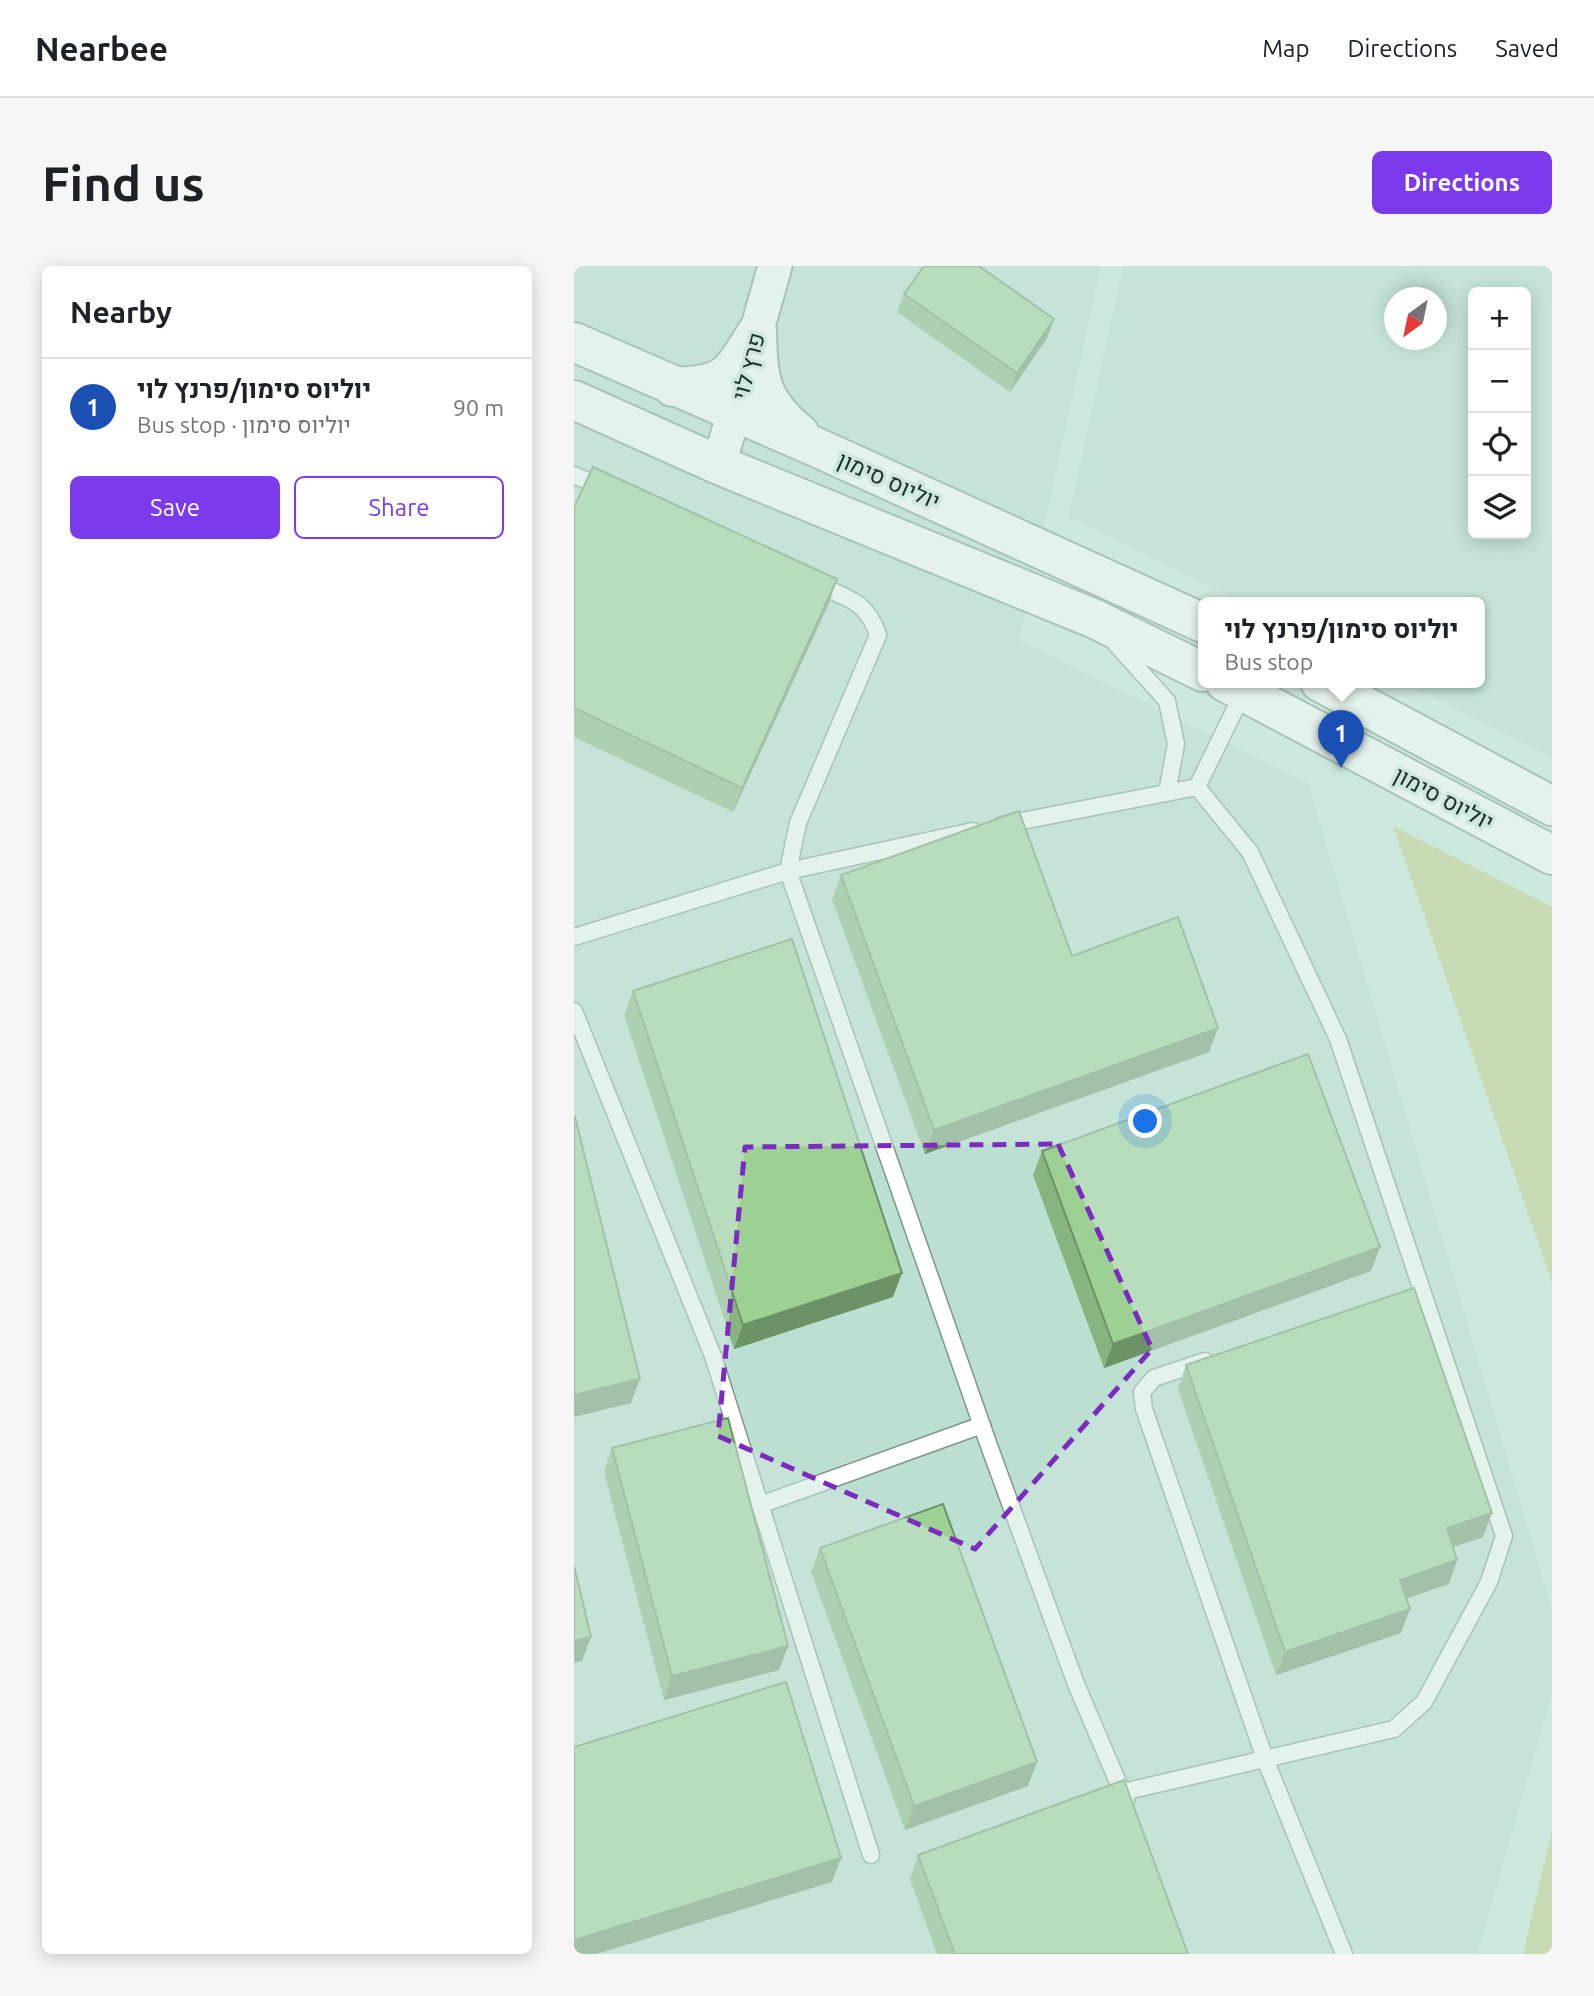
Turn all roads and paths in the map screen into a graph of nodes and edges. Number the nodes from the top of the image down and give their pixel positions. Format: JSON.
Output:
{"nodes":[{"id":1,"x":775,"y":266,"type":"edge"},
{"id":2,"x":757,"y":332,"type":"junction"},
{"id":3,"x":574,"y":342,"type":"edge"},
{"id":4,"x":673,"y":387,"type":"junction"},
{"id":5,"x":574,"y":400,"type":"edge"},
{"id":6,"x":736,"y":412,"type":"junction"},
{"id":7,"x":818,"y":448,"type":"junction"},
{"id":8,"x":719,"y":465,"type":"junction"},
{"id":9,"x":574,"y":475,"type":"edge"},
{"id":10,"x":618,"y":494,"type":"edge"},
{"id":11,"x":796,"y":575,"type":"edge"},
{"id":12,"x":1095,"y":619,"type":"junction"},
{"id":13,"x":1198,"y":621,"type":"edge"},
{"id":14,"x":1198,"y":670,"type":"edge"},
{"id":15,"x":1238,"y":688,"type":"edge"},
{"id":16,"x":1245,"y":688,"type":"edge"},
{"id":17,"x":1332,"y":688,"type":"edge"},
{"id":18,"x":1197,"y":787,"type":"junction"},
{"id":19,"x":1167,"y":793,"type":"junction"},
{"id":20,"x":1552,"y":806,"type":"edge"},
{"id":21,"x":1552,"y":855,"type":"edge"},
{"id":22,"x":788,"y":871,"type":"junction"},
{"id":23,"x":574,"y":937,"type":"edge"},
{"id":24,"x":574,"y":1011,"type":"edge"},
{"id":25,"x":1216,"y":1357,"type":"edge"},
{"id":26,"x":982,"y":1425,"type":"junction"},
{"id":27,"x":760,"y":1506,"type":"junction"},
{"id":28,"x":1265,"y":1759,"type":"junction"},
{"id":29,"x":1123,"y":1792,"type":"junction"},
{"id":30,"x":1132,"y":1817,"type":"edge"},
{"id":31,"x":870,"y":1855,"type":"dead end"},
{"id":32,"x":1344,"y":1954,"type":"edge"}],
"edges":[{"from":1,"to":2,"type":"street","name":"פרץ לוי"},
{"from":2,"to":4,"type":"street"},
{"from":2,"to":6,"type":"street","name":"פרץ לוי"},
{"from":2,"to":7,"type":"street"},
{"from":3,"to":4,"type":"street","name":"יוליוס סימון"},
{"from":4,"to":6,"type":"street","name":"יוליוס סימון"},
{"from":5,"to":8,"type":"street"},
{"from":6,"to":7,"type":"street","name":"יוליוס סימון"},
{"from":6,"to":8,"type":"street","name":"פרץ לוי"},
{"from":7,"to":13,"type":"street","name":"יוליוס סימון"},
{"from":8,"to":12,"type":"street"},
{"from":9,"to":10,"type":"lane"},
{"from":11,"to":22,"type":"lane"},
{"from":12,"to":14,"type":"street"},
{"from":12,"to":19,"type":"lane"},
{"from":15,"to":18,"type":"lane"},
{"from":16,"to":21,"type":"street","name":"יוליוס סימון"},
{"from":17,"to":20,"type":"street","name":"יוליוס סימון"},
{"from":18,"to":19,"type":"lane"},
{"from":18,"to":28,"type":"lane"},
{"from":19,"to":22,"type":"lane"},
{"from":22,"to":23,"type":"lane"},
{"from":22,"to":26,"type":"lane"},
{"from":24,"to":27,"type":"lane"},
{"from":25,"to":28,"type":"lane"},
{"from":26,"to":27,"type":"lane"},
{"from":26,"to":29,"type":"lane"},
{"from":27,"to":31,"type":"lane"},
{"from":28,"to":29,"type":"lane"},
{"from":28,"to":32,"type":"lane"},
{"from":29,"to":30,"type":"lane"}]}
